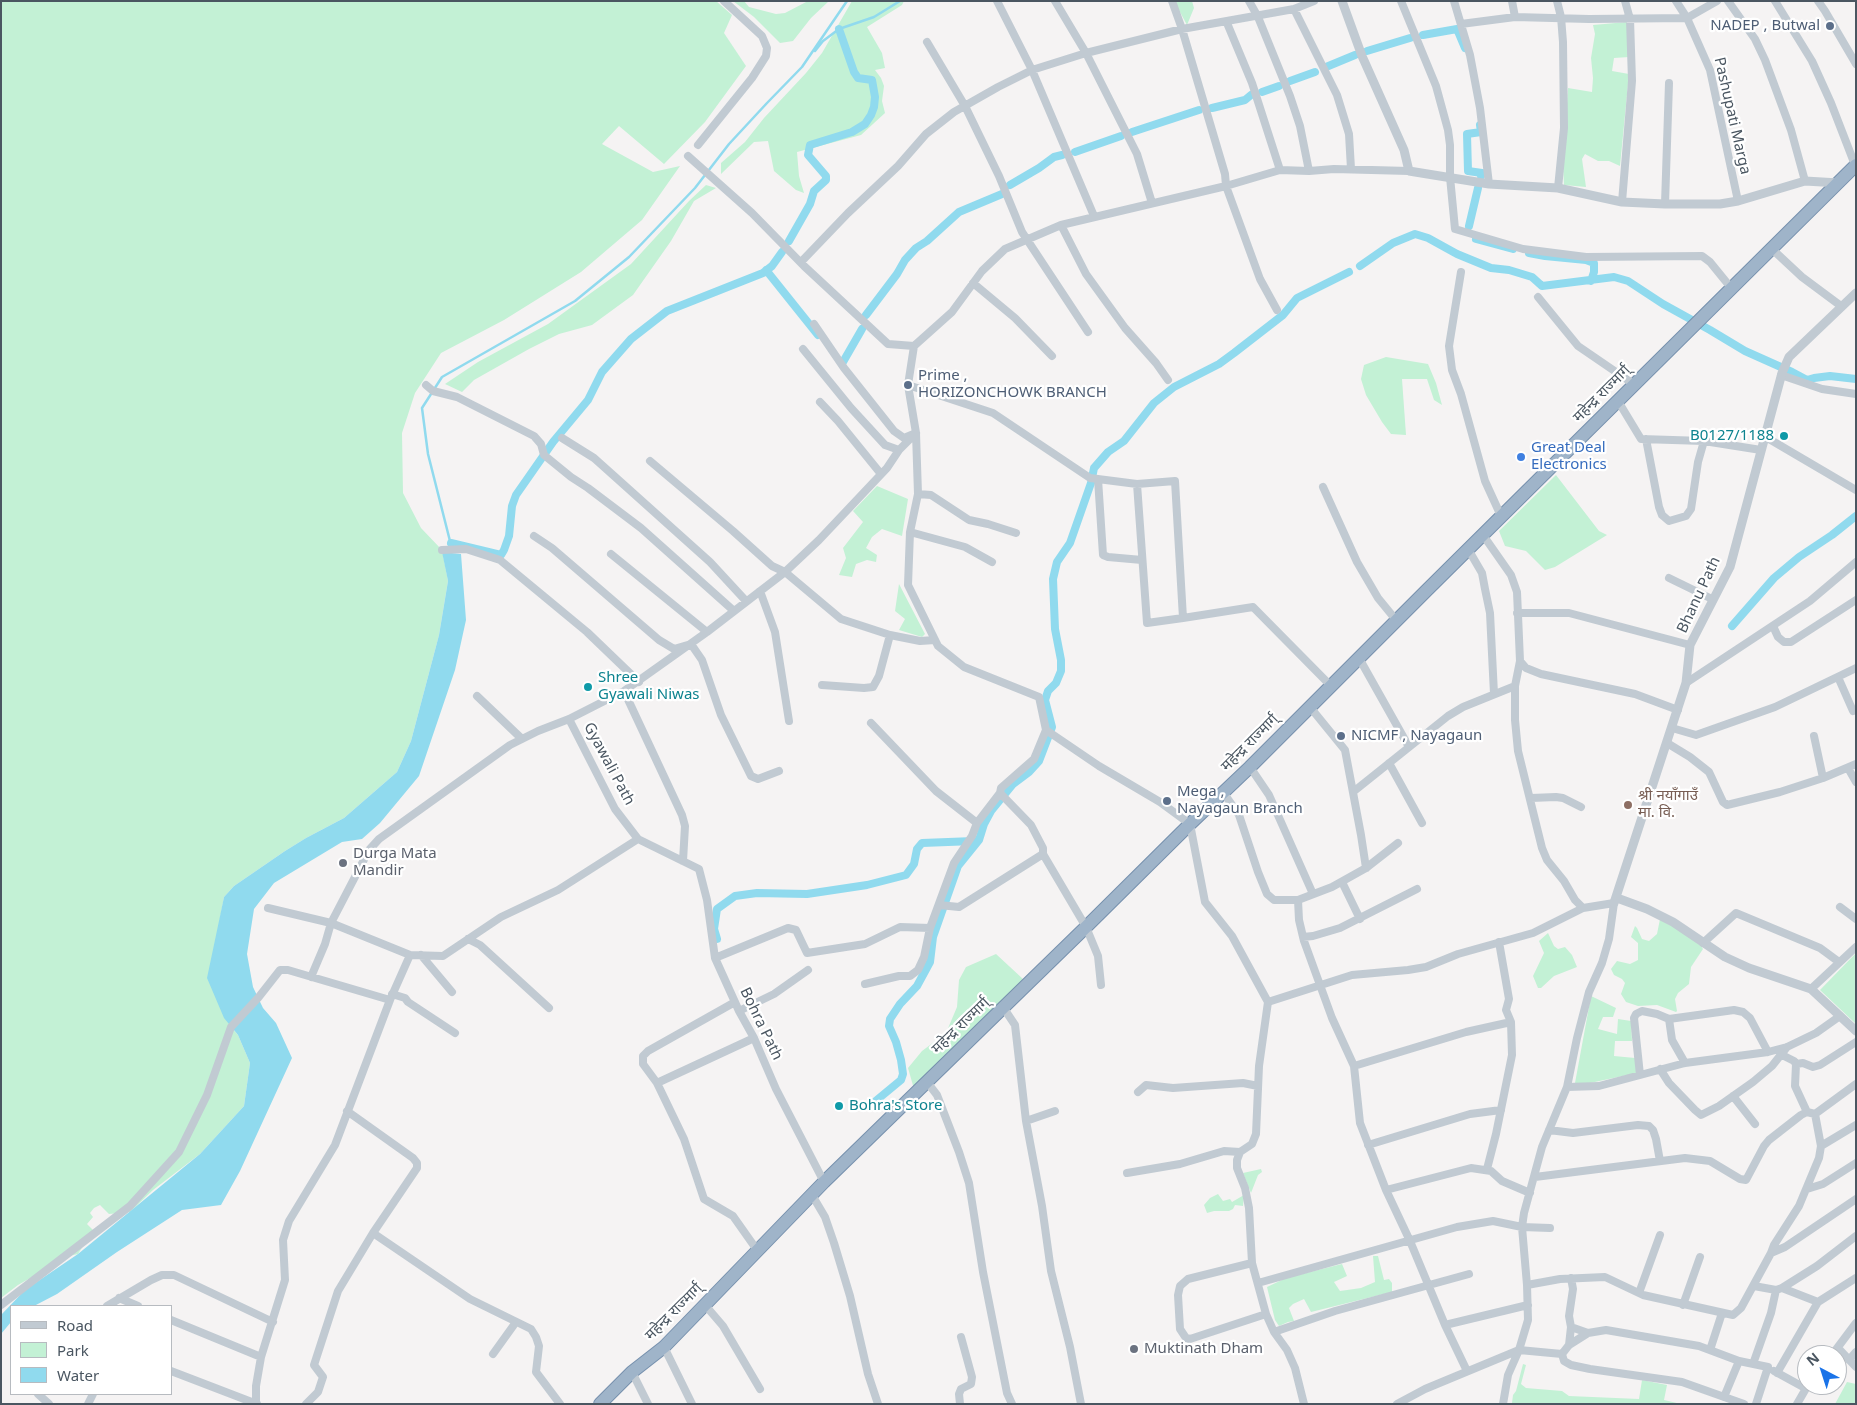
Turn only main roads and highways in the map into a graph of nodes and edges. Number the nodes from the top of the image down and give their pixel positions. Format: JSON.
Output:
{"nodes":[{"id":1,"x":1856,"y":165,"type":"edge"},
{"id":2,"x":600,"y":1404,"type":"edge"}],
"edges":[{"from":1,"to":2,"type":"highway","name":"महेन्द्र राज्मार्ग्"}]}
